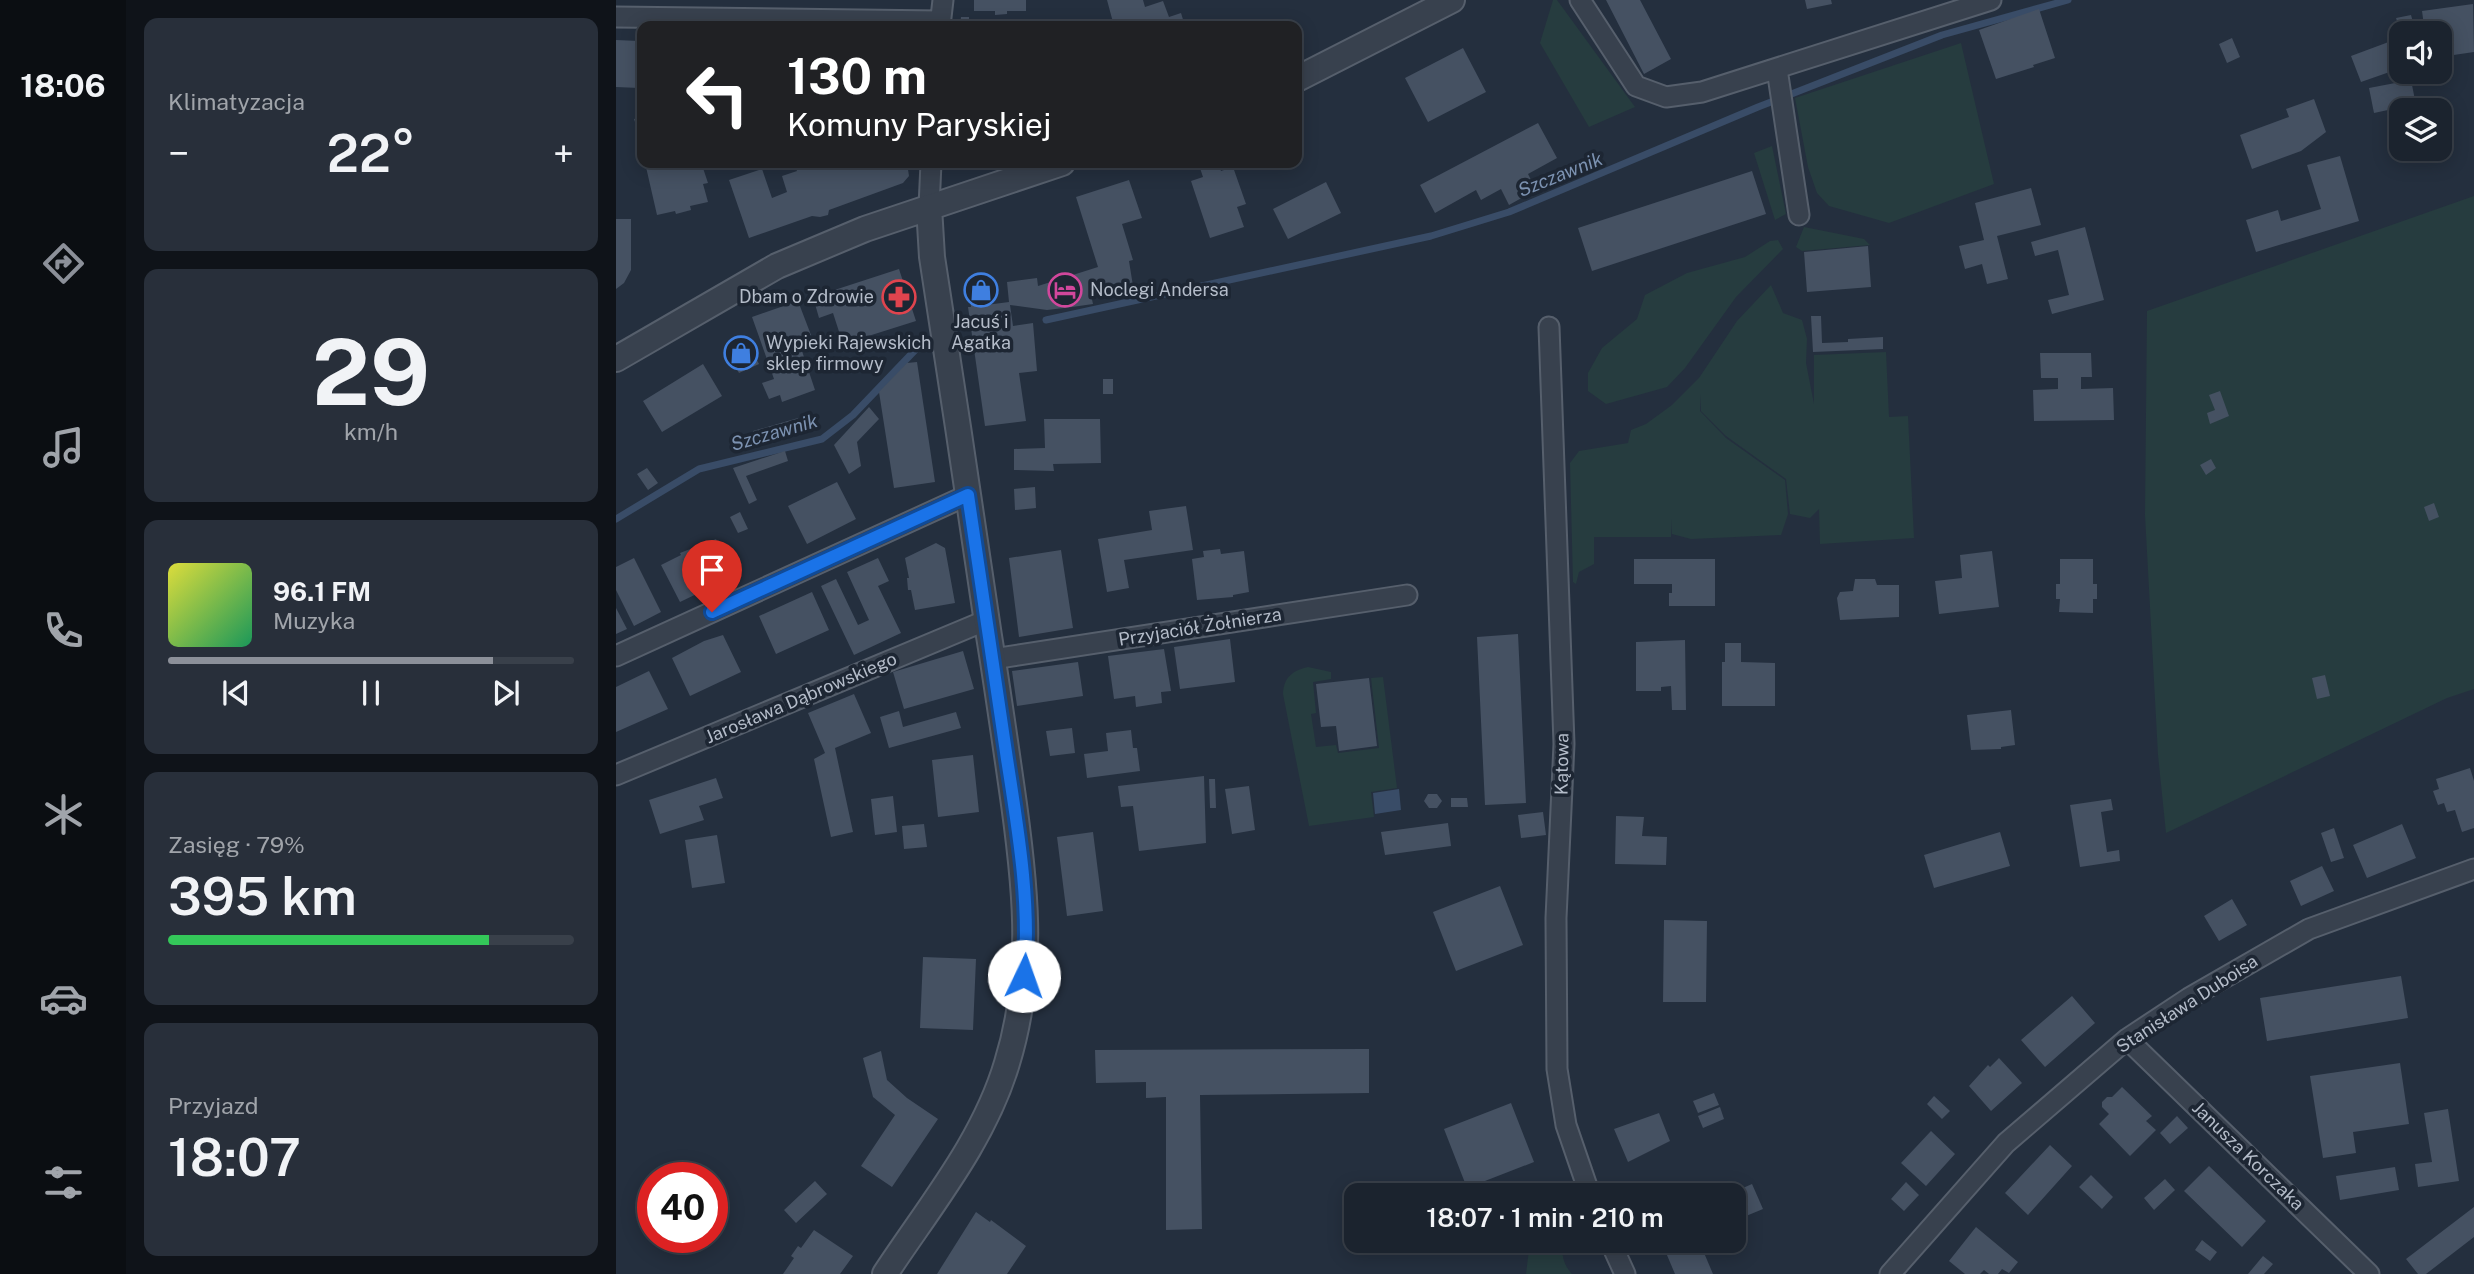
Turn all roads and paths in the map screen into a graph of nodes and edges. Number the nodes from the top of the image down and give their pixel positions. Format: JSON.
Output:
{"nodes":[{"id":1,"x":943,"y":0,"type":"edge"},
{"id":2,"x":1452,"y":0,"type":"edge"},
{"id":3,"x":1580,"y":0,"type":"edge"},
{"id":4,"x":1991,"y":0,"type":"edge"},
{"id":5,"x":616,"y":17,"type":"edge"},
{"id":6,"x":801,"y":21,"type":"edge"},
{"id":7,"x":940,"y":21,"type":"edge"},
{"id":8,"x":1302,"y":76,"type":"edge"},
{"id":9,"x":1779,"y":78,"type":"junction"},
{"id":10,"x":931,"y":168,"type":"edge"},
{"id":11,"x":1047,"y":168,"type":"edge"},
{"id":12,"x":929,"y":207,"type":"junction"},
{"id":13,"x":1799,"y":215,"type":"dead end"},
{"id":14,"x":1549,"y":327,"type":"dead end"},
{"id":15,"x":616,"y":359,"type":"edge"},
{"id":16,"x":968,"y":495,"type":"junction"},
{"id":17,"x":1407,"y":595,"type":"dead end"},
{"id":18,"x":987,"y":620,"type":"junction"},
{"id":19,"x":616,"y":656,"type":"edge"},
{"id":20,"x":993,"y":659,"type":"junction"},
{"id":21,"x":616,"y":775,"type":"edge"},
{"id":22,"x":2474,"y":869,"type":"edge"},
{"id":23,"x":2127,"y":1038,"type":"junction"},
{"id":24,"x":1586,"y":1183,"type":"edge"},
{"id":25,"x":1616,"y":1253,"type":"edge"},
{"id":26,"x":885,"y":1274,"type":"edge"},
{"id":27,"x":1625,"y":1274,"type":"edge"},
{"id":28,"x":1891,"y":1274,"type":"edge"},
{"id":29,"x":2369,"y":1274,"type":"edge"}],
"edges":[{"from":1,"to":7,"type":"street"},
{"from":2,"to":8,"type":"street"},
{"from":3,"to":9,"type":"street"},
{"from":4,"to":9,"type":"street"},
{"from":5,"to":6,"type":"street"},
{"from":9,"to":13,"type":"street"},
{"from":10,"to":12,"type":"street"},
{"from":11,"to":12,"type":"street"},
{"from":12,"to":15,"type":"street"},
{"from":12,"to":16,"type":"street"},
{"from":14,"to":24,"type":"street","name":"Kątowa"},
{"from":16,"to":18,"type":"street"},
{"from":16,"to":19,"type":"street"},
{"from":17,"to":20,"type":"street","name":"Przyjaciół Żołnierza"},
{"from":18,"to":20,"type":"street"},
{"from":18,"to":21,"type":"street","name":"Jarosława Dąbrowskiego"},
{"from":20,"to":26,"type":"street"},
{"from":22,"to":23,"type":"street","name":"Stanisława Duboisa"},
{"from":23,"to":28,"type":"street","name":"Stanisława Duboisa"},
{"from":23,"to":29,"type":"street","name":"Janusza Korczaka"},
{"from":25,"to":27,"type":"street"}]}
